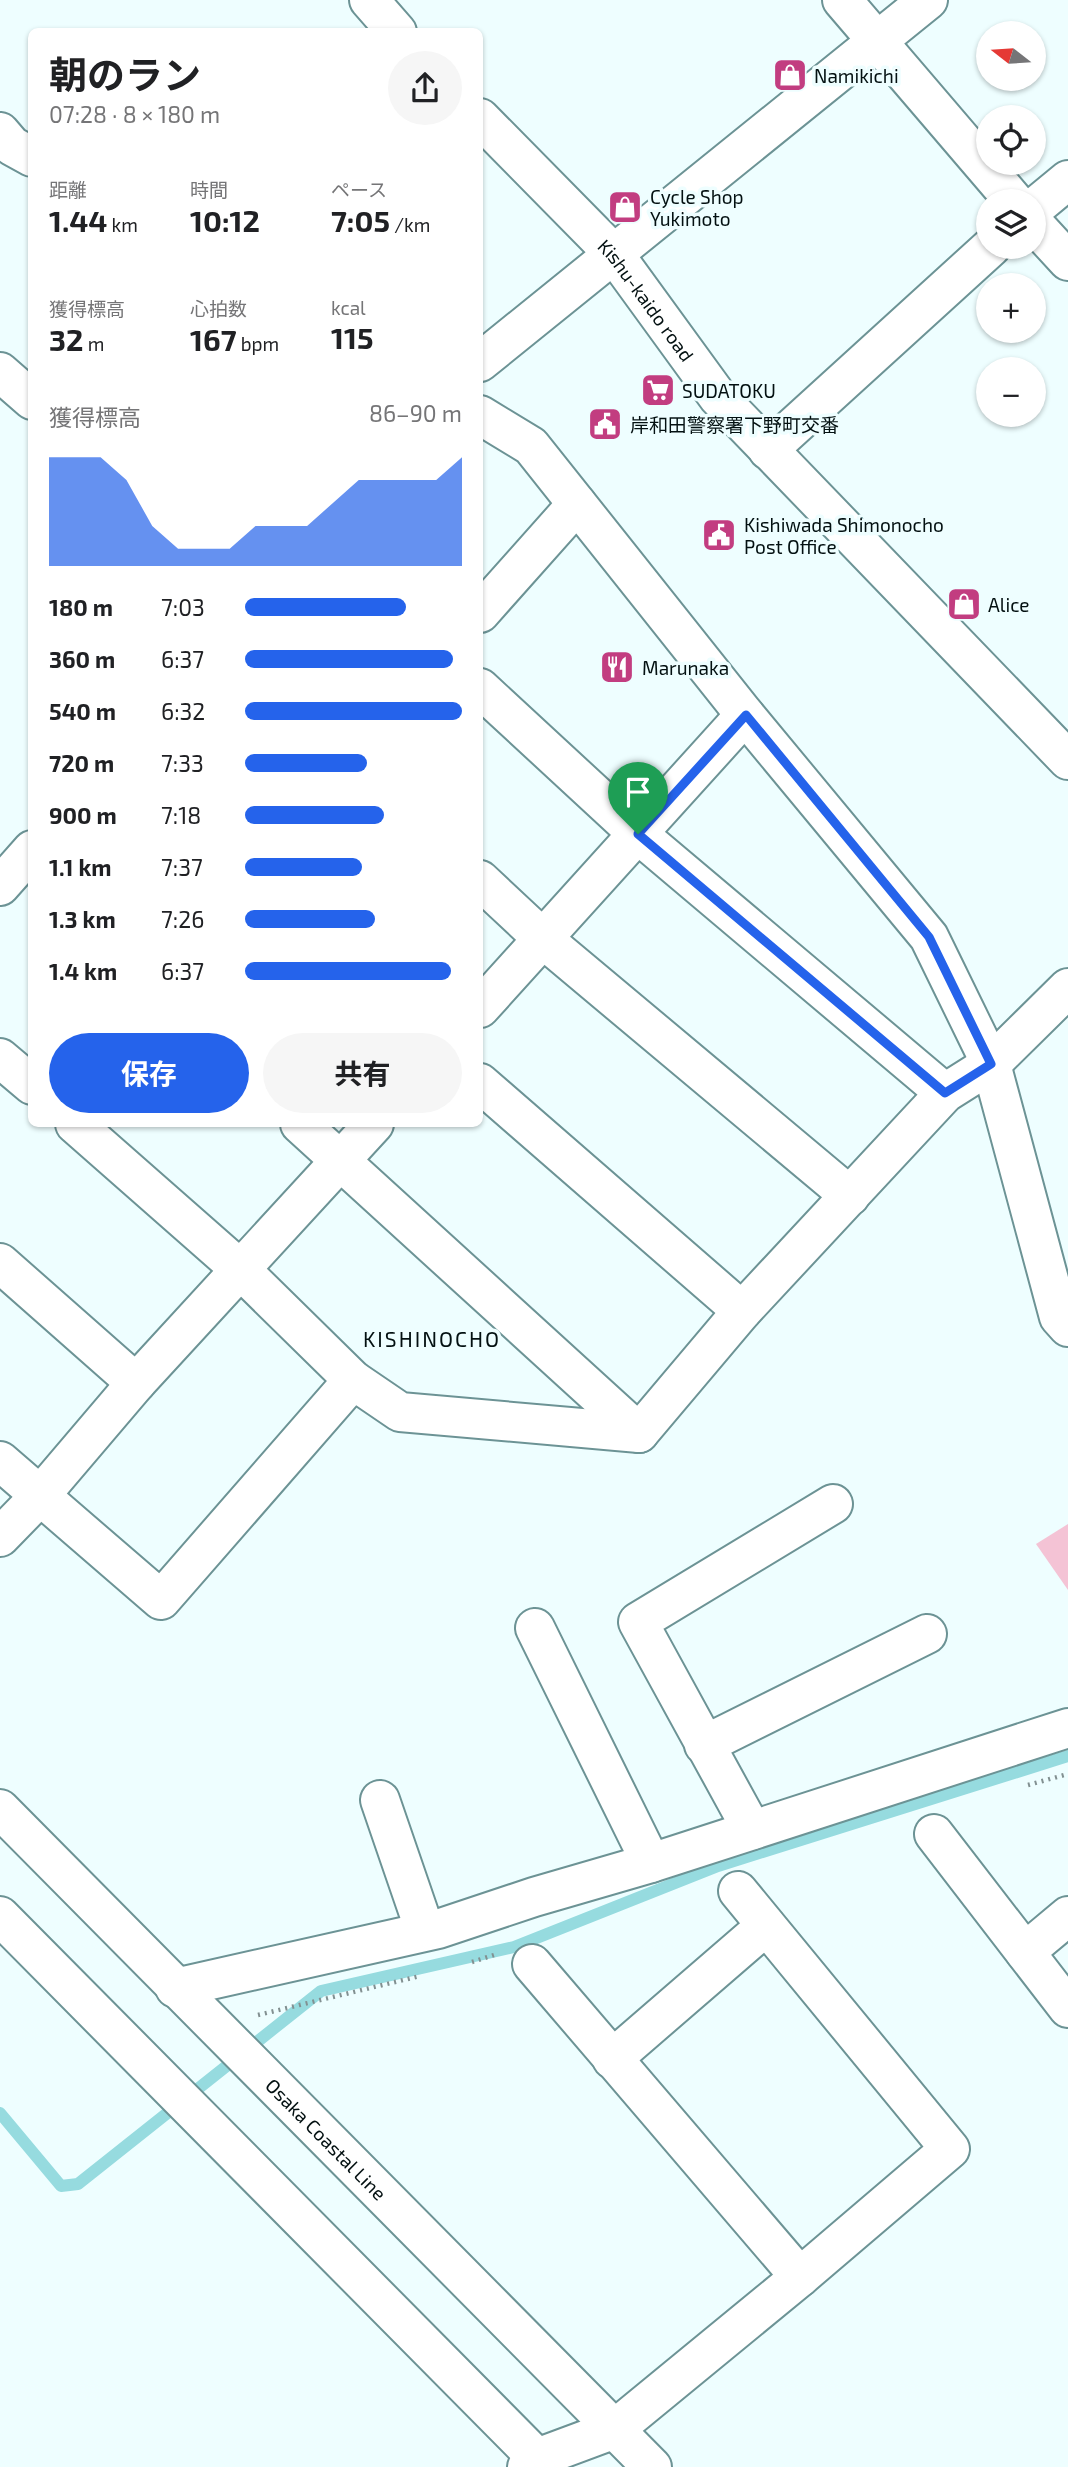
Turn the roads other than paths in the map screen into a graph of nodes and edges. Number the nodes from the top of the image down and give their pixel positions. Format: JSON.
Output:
{"nodes":[{"id":1,"x":369,"y":0,"type":"edge"},
{"id":2,"x":842,"y":0,"type":"edge"},
{"id":3,"x":928,"y":0,"type":"edge"},
{"id":4,"x":394,"y":28,"type":"edge"},
{"id":5,"x":878,"y":40,"type":"junction"},
{"id":6,"x":483,"y":121,"type":"edge"},
{"id":7,"x":0,"y":132,"type":"edge"},
{"id":8,"x":28,"y":155,"type":"edge"},
{"id":9,"x":1068,"y":180,"type":"edge"},
{"id":10,"x":1004,"y":189,"type":"edge"},
{"id":11,"x":1046,"y":198,"type":"edge"},
{"id":12,"x":1046,"y":237,"type":"edge"},
{"id":13,"x":614,"y":254,"type":"junction"},
{"id":14,"x":977,"y":259,"type":"edge"},
{"id":15,"x":1068,"y":261,"type":"edge"},
{"id":16,"x":483,"y":360,"type":"edge"},
{"id":17,"x":0,"y":372,"type":"edge"},
{"id":18,"x":28,"y":396,"type":"edge"},
{"id":19,"x":483,"y":417,"type":"edge"},
{"id":20,"x":768,"y":450,"type":"junction"},
{"id":21,"x":577,"y":504,"type":"junction"},
{"id":22,"x":483,"y":610,"type":"edge"},
{"id":23,"x":483,"y":691,"type":"edge"},
{"id":24,"x":746,"y":715,"type":"junction"},
{"id":25,"x":1068,"y":760,"type":"edge"},
{"id":26,"x":638,"y":834,"type":"junction"},
{"id":27,"x":483,"y":883,"type":"edge"},
{"id":28,"x":542,"y":939,"type":"junction"},
{"id":29,"x":1068,"y":988,"type":"edge"},
{"id":30,"x":483,"y":1005,"type":"edge"},
{"id":31,"x":0,"y":1058,"type":"edge"},
{"id":32,"x":991,"y":1064,"type":"junction"},
{"id":33,"x":28,"y":1082,"type":"edge"},
{"id":34,"x":483,"y":1086,"type":"edge"},
{"id":35,"x":945,"y":1093,"type":"junction"},
{"id":36,"x":78,"y":1127,"type":"edge"},
{"id":37,"x":303,"y":1127,"type":"edge"},
{"id":38,"x":371,"y":1127,"type":"edge"},
{"id":39,"x":341,"y":1161,"type":"junction"},
{"id":40,"x":850,"y":1196,"type":"junction"},
{"id":41,"x":0,"y":1263,"type":"edge"},
{"id":42,"x":241,"y":1270,"type":"junction"},
{"id":43,"x":743,"y":1311,"type":"junction"},
{"id":44,"x":1068,"y":1327,"type":"edge"},
{"id":45,"x":352,"y":1380,"type":"junction"},
{"id":46,"x":136,"y":1383,"type":"junction"},
{"id":47,"x":639,"y":1433,"type":"junction"},
{"id":48,"x":0,"y":1461,"type":"edge"},
{"id":49,"x":39,"y":1497,"type":"junction"},
{"id":50,"x":832,"y":1504,"type":"dead end"},
{"id":51,"x":0,"y":1537,"type":"edge"},
{"id":52,"x":535,"y":1628,"type":"dead end"},
{"id":53,"x":927,"y":1634,"type":"dead end"},
{"id":54,"x":1068,"y":1728,"type":"edge"},
{"id":55,"x":704,"y":1745,"type":"junction"},
{"id":56,"x":380,"y":1800,"type":"dead end"},
{"id":57,"x":0,"y":1809,"type":"edge"},
{"id":58,"x":752,"y":1830,"type":"junction"},
{"id":59,"x":934,"y":1835,"type":"dead end"},
{"id":60,"x":650,"y":1864,"type":"junction"},
{"id":61,"x":738,"y":1891,"type":"dead end"},
{"id":62,"x":0,"y":1916,"type":"edge"},
{"id":63,"x":1068,"y":1916,"type":"edge"},
{"id":64,"x":766,"y":1926,"type":"junction"},
{"id":65,"x":425,"y":1931,"type":"junction"},
{"id":66,"x":1025,"y":1952,"type":"junction"},
{"id":67,"x":532,"y":1964,"type":"dead end"},
{"id":68,"x":175,"y":1988,"type":"junction"},
{"id":69,"x":1068,"y":2008,"type":"edge"},
{"id":70,"x":612,"y":2059,"type":"junction"},
{"id":71,"x":800,"y":2277,"type":"junction"},
{"id":72,"x":615,"y":2429,"type":"junction"},
{"id":73,"x":537,"y":2464,"type":"edge"},
{"id":74,"x":652,"y":2467,"type":"edge"}],
"edges":[{"from":1,"to":4,"type":"street"},
{"from":2,"to":5,"type":"street"},
{"from":3,"to":5,"type":"street"},
{"from":5,"to":10,"type":"street"},
{"from":5,"to":13,"type":"street"},
{"from":6,"to":13,"type":"street","name":"Kishu-kaido road"},
{"from":7,"to":8,"type":"street"},
{"from":9,"to":11,"type":"street"},
{"from":12,"to":15,"type":"street"},
{"from":13,"to":16,"type":"street"},
{"from":13,"to":20,"type":"street","name":"Kishu-kaido road"},
{"from":14,"to":20,"type":"street"},
{"from":17,"to":18,"type":"street"},
{"from":19,"to":21,"type":"street"},
{"from":20,"to":25,"type":"street","name":"Kishu-kaido road"},
{"from":21,"to":22,"type":"street"},
{"from":21,"to":24,"type":"street"},
{"from":23,"to":26,"type":"street"},
{"from":24,"to":26,"type":"street"},
{"from":24,"to":32,"type":"street"},
{"from":26,"to":28,"type":"street"},
{"from":26,"to":35,"type":"street"},
{"from":27,"to":28,"type":"street"},
{"from":28,"to":30,"type":"street"},
{"from":28,"to":40,"type":"street"},
{"from":29,"to":32,"type":"street"},
{"from":31,"to":33,"type":"street"},
{"from":32,"to":35,"type":"street"},
{"from":32,"to":44,"type":"street"},
{"from":34,"to":43,"type":"street"},
{"from":35,"to":40,"type":"street"},
{"from":36,"to":42,"type":"street"},
{"from":37,"to":39,"type":"street"},
{"from":38,"to":39,"type":"street"},
{"from":39,"to":42,"type":"street"},
{"from":39,"to":47,"type":"street"},
{"from":40,"to":43,"type":"street"},
{"from":41,"to":46,"type":"street"},
{"from":42,"to":45,"type":"street"},
{"from":42,"to":46,"type":"street"},
{"from":43,"to":47,"type":"street"},
{"from":45,"to":47,"type":"street"},
{"from":45,"to":49,"type":"street"},
{"from":46,"to":49,"type":"street"},
{"from":48,"to":49,"type":"street"},
{"from":49,"to":51,"type":"street"},
{"from":50,"to":55,"type":"street"},
{"from":52,"to":60,"type":"street"},
{"from":53,"to":55,"type":"street"},
{"from":54,"to":58,"type":"street"},
{"from":55,"to":58,"type":"street"},
{"from":56,"to":65,"type":"street"},
{"from":57,"to":68,"type":"street","name":"Osaka Coastal Line"},
{"from":58,"to":60,"type":"street"},
{"from":59,"to":66,"type":"street"},
{"from":60,"to":65,"type":"street"},
{"from":61,"to":64,"type":"street"},
{"from":62,"to":73,"type":"street"},
{"from":63,"to":66,"type":"street"},
{"from":64,"to":70,"type":"street"},
{"from":64,"to":71,"type":"street"},
{"from":65,"to":68,"type":"street"},
{"from":66,"to":69,"type":"street"},
{"from":67,"to":70,"type":"street"},
{"from":68,"to":72,"type":"street","name":"Osaka Coastal Line"},
{"from":70,"to":71,"type":"street"},
{"from":71,"to":72,"type":"street"},
{"from":72,"to":73,"type":"street"},
{"from":72,"to":74,"type":"street","name":"Osaka Coastal Line"}]}
